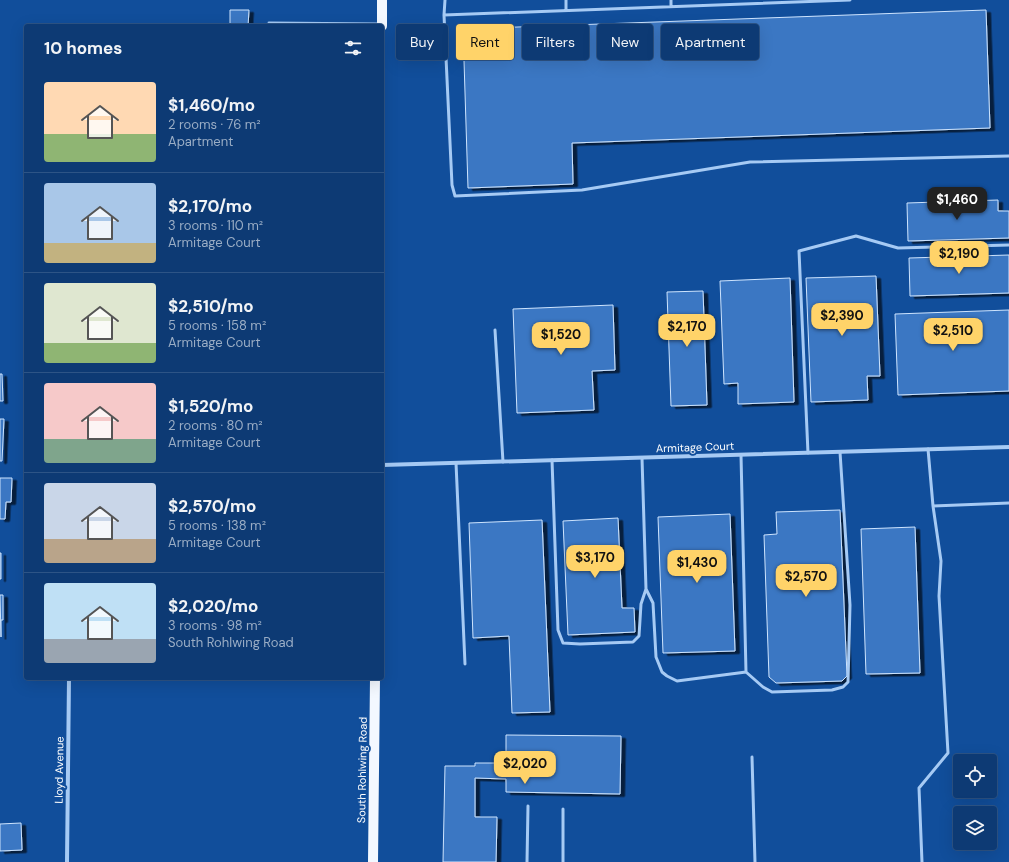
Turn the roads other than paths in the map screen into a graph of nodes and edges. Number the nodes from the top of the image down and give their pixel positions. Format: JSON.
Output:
{"nodes":[{"id":1,"x":382,"y":0,"type":"edge"},
{"id":2,"x":445,"y":0,"type":"edge"},
{"id":3,"x":566,"y":0,"type":"edge"},
{"id":4,"x":671,"y":0,"type":"edge"},
{"id":5,"x":850,"y":0,"type":"edge"},
{"id":6,"x":777,"y":1,"type":"edge"},
{"id":7,"x":671,"y":6,"type":"junction"},
{"id":8,"x":566,"y":10,"type":"junction"},
{"id":9,"x":444,"y":15,"type":"junction"},
{"id":10,"x":269,"y":23,"type":"dead end"},
{"id":11,"x":326,"y":24,"type":"edge"},
{"id":12,"x":382,"y":24,"type":"edge"},
{"id":13,"x":1009,"y":156,"type":"edge"},
{"id":14,"x":1009,"y":245,"type":"edge"},
{"id":15,"x":495,"y":330,"type":"dead end"},
{"id":16,"x":1009,"y":447,"type":"edge"},
{"id":17,"x":928,"y":449,"type":"junction"},
{"id":18,"x":840,"y":452,"type":"junction"},
{"id":19,"x":808,"y":453,"type":"junction"},
{"id":20,"x":741,"y":455,"type":"junction"},
{"id":21,"x":642,"y":458,"type":"junction"},
{"id":22,"x":552,"y":460,"type":"junction"},
{"id":23,"x":503,"y":462,"type":"junction"},
{"id":24,"x":456,"y":463,"type":"junction"},
{"id":25,"x":384,"y":465,"type":"edge"},
{"id":26,"x":1009,"y":503,"type":"edge"},
{"id":27,"x":933,"y":506,"type":"junction"},
{"id":28,"x":646,"y":589,"type":"junction"},
{"id":29,"x":465,"y":664,"type":"dead end"},
{"id":30,"x":746,"y":672,"type":"junction"},
{"id":31,"x":69,"y":680,"type":"edge"},
{"id":32,"x":375,"y":680,"type":"edge"},
{"id":33,"x":752,"y":757,"type":"dead end"},
{"id":34,"x":528,"y":806,"type":"dead end"},
{"id":35,"x":563,"y":809,"type":"dead end"},
{"id":36,"x":67,"y":862,"type":"edge"},
{"id":37,"x":373,"y":862,"type":"edge"},
{"id":38,"x":527,"y":862,"type":"edge"},
{"id":39,"x":563,"y":862,"type":"edge"},
{"id":40,"x":755,"y":862,"type":"edge"},
{"id":41,"x":922,"y":862,"type":"edge"}],
"edges":[{"from":1,"to":12,"type":"main road"},
{"from":2,"to":9,"type":"lane"},
{"from":3,"to":8,"type":"lane"},
{"from":4,"to":7,"type":"lane"},
{"from":5,"to":6,"type":"lane"},
{"from":6,"to":7,"type":"lane"},
{"from":7,"to":8,"type":"lane"},
{"from":8,"to":9,"type":"lane"},
{"from":9,"to":13,"type":"lane"},
{"from":10,"to":11,"type":"lane"},
{"from":14,"to":19,"type":"lane"},
{"from":15,"to":23,"type":"lane"},
{"from":16,"to":17,"type":"street","name":"Armitage Court"},
{"from":17,"to":18,"type":"street","name":"Armitage Court"},
{"from":17,"to":27,"type":"lane"},
{"from":18,"to":19,"type":"street","name":"Armitage Court"},
{"from":18,"to":30,"type":"lane"},
{"from":19,"to":20,"type":"street","name":"Armitage Court"},
{"from":20,"to":21,"type":"street","name":"Armitage Court"},
{"from":20,"to":30,"type":"lane"},
{"from":21,"to":22,"type":"street","name":"Armitage Court"},
{"from":21,"to":28,"type":"lane"},
{"from":22,"to":23,"type":"street","name":"Armitage Court"},
{"from":22,"to":28,"type":"lane"},
{"from":23,"to":24,"type":"street","name":"Armitage Court"},
{"from":24,"to":25,"type":"street","name":"Armitage Court"},
{"from":24,"to":29,"type":"lane"},
{"from":26,"to":27,"type":"lane"},
{"from":27,"to":41,"type":"lane"},
{"from":28,"to":30,"type":"lane"},
{"from":31,"to":36,"type":"street","name":"Lloyd Avenue"},
{"from":32,"to":37,"type":"main road","name":"South Rohlwing Road"},
{"from":33,"to":40,"type":"lane"},
{"from":34,"to":38,"type":"lane"},
{"from":35,"to":39,"type":"lane"}]}
